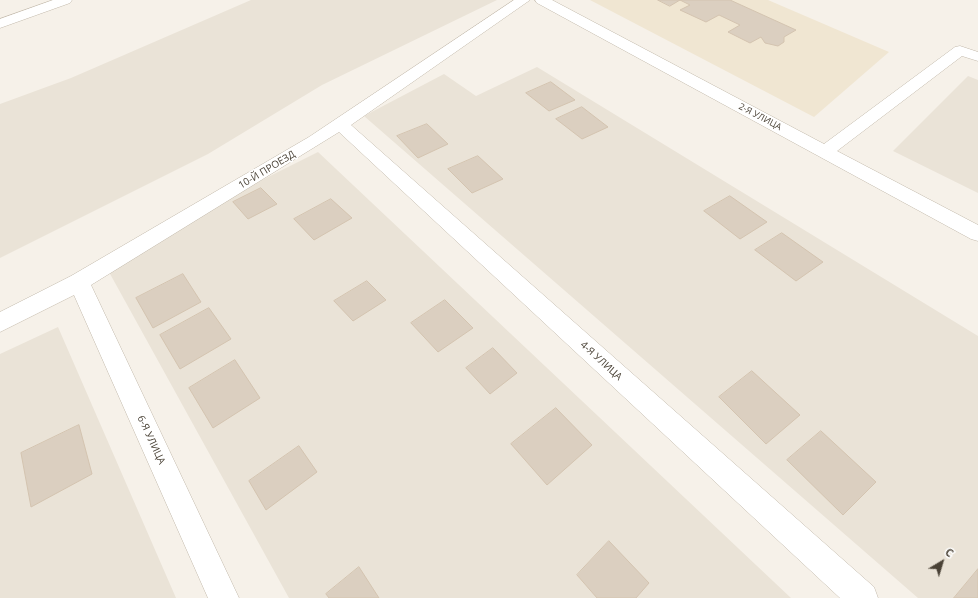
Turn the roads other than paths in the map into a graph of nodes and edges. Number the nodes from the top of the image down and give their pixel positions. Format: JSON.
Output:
{"nodes":[{"id":1,"x":65,"y":0,"type":"edge"},
{"id":2,"x":523,"y":0,"type":"edge"},
{"id":3,"x":542,"y":0,"type":"edge"},
{"id":4,"x":0,"y":24,"type":"edge"},
{"id":5,"x":978,"y":57,"type":"edge"},
{"id":6,"x":340,"y":124,"type":"junction"},
{"id":7,"x":824,"y":152,"type":"junction"},
{"id":8,"x":978,"y":234,"type":"edge"},
{"id":9,"x":79,"y":282,"type":"junction"},
{"id":10,"x":0,"y":323,"type":"edge"},
{"id":11,"x":224,"y":598,"type":"edge"},
{"id":12,"x":863,"y":598,"type":"edge"}],
"edges":[{"from":1,"to":4,"type":"street"},
{"from":2,"to":6,"type":"street","name":"10-Й ПРОЕЗД"},
{"from":3,"to":7,"type":"street","name":"2-Я УЛИЦА"},
{"from":5,"to":7,"type":"street"},
{"from":6,"to":9,"type":"street","name":"10-Й ПРОЕЗД"},
{"from":6,"to":12,"type":"street","name":"4-Я УЛИЦА"},
{"from":7,"to":8,"type":"street","name":"2-Я УЛИЦА"},
{"from":9,"to":10,"type":"street","name":"10-Й ПРОЕЗД"},
{"from":9,"to":11,"type":"street","name":"6-Я УЛИЦА"}]}
